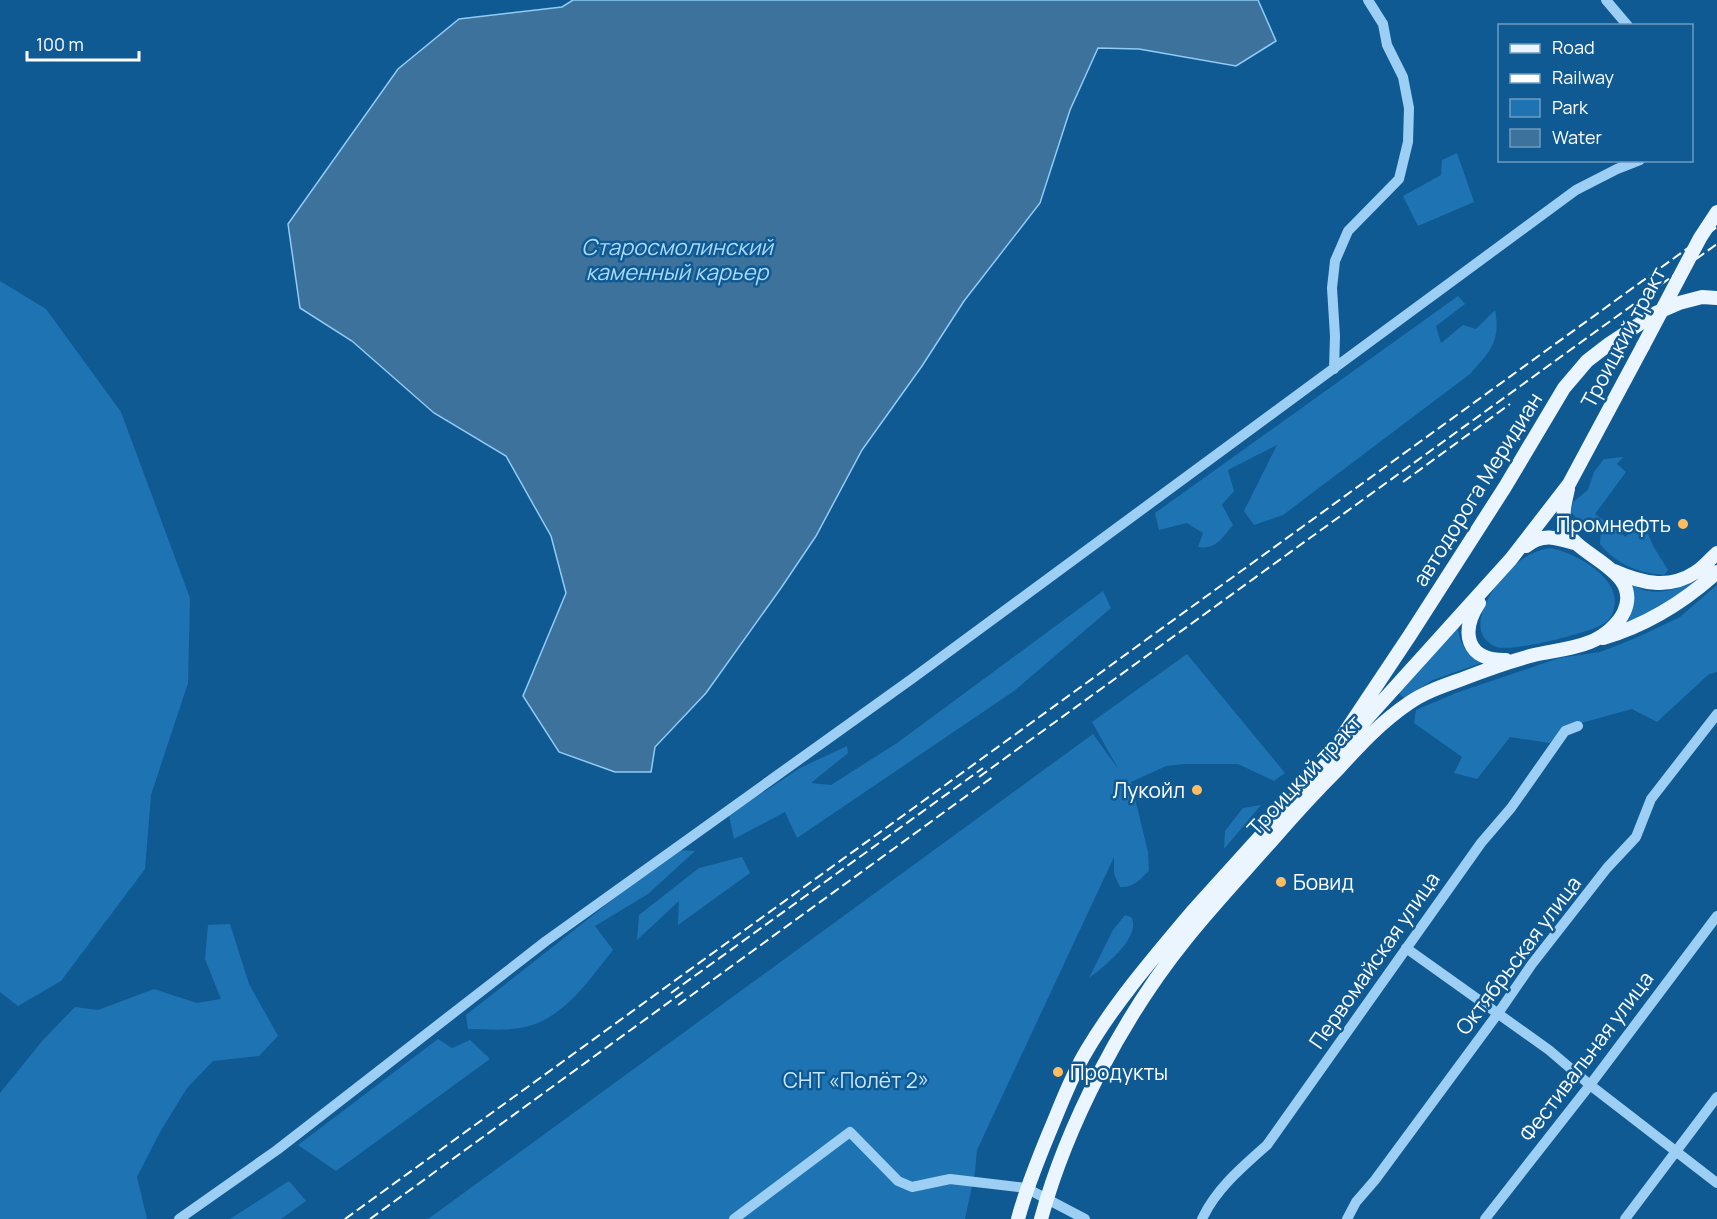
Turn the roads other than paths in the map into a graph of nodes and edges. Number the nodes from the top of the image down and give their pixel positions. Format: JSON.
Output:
{"nodes":[{"id":1,"x":1368,"y":0,"type":"edge"},
{"id":2,"x":1606,"y":0,"type":"edge"},
{"id":3,"x":1626,"y":24,"type":"edge"},
{"id":4,"x":1635,"y":162,"type":"edge"},
{"id":5,"x":1717,"y":212,"type":"edge"},
{"id":6,"x":1717,"y":298,"type":"edge"},
{"id":7,"x":1334,"y":369,"type":"junction"},
{"id":8,"x":1569,"y":484,"type":"junction"},
{"id":9,"x":1577,"y":544,"type":"junction"},
{"id":10,"x":1717,"y":553,"type":"edge"},
{"id":11,"x":1511,"y":559,"type":"junction"},
{"id":12,"x":1614,"y":571,"type":"junction"},
{"id":13,"x":1717,"y":572,"type":"edge"},
{"id":14,"x":1495,"y":578,"type":"junction"},
{"id":15,"x":1591,"y":642,"type":"junction"},
{"id":16,"x":1512,"y":660,"type":"junction"},
{"id":17,"x":1717,"y":714,"type":"edge"},
{"id":18,"x":1578,"y":726,"type":"dead end"},
{"id":19,"x":1326,"y":765,"type":"junction"},
{"id":20,"x":1717,"y":916,"type":"edge"},
{"id":21,"x":1406,"y":948,"type":"junction"},
{"id":22,"x":1499,"y":1012,"type":"junction"},
{"id":23,"x":1590,"y":1085,"type":"junction"},
{"id":24,"x":1717,"y":1097,"type":"edge"},
{"id":25,"x":1676,"y":1152,"type":"junction"},
{"id":26,"x":1717,"y":1183,"type":"edge"},
{"id":27,"x":1026,"y":1188,"type":"junction"},
{"id":28,"x":1046,"y":1199,"type":"junction"},
{"id":29,"x":179,"y":1219,"type":"edge"},
{"id":30,"x":734,"y":1219,"type":"edge"},
{"id":31,"x":1018,"y":1219,"type":"edge"},
{"id":32,"x":1041,"y":1219,"type":"edge"},
{"id":33,"x":1085,"y":1219,"type":"edge"},
{"id":34,"x":1202,"y":1219,"type":"edge"},
{"id":35,"x":1347,"y":1219,"type":"edge"},
{"id":36,"x":1485,"y":1219,"type":"edge"},
{"id":37,"x":1625,"y":1219,"type":"edge"}],
"edges":[{"from":1,"to":7,"type":"street"},
{"from":2,"to":3,"type":"street"},
{"from":4,"to":7,"type":"street"},
{"from":5,"to":8,"type":"main road","name":"Троицкий тракт","bridge":true},
{"from":6,"to":19,"type":"main road","name":"автодорога Меридиан"},
{"from":7,"to":29,"type":"street"},
{"from":8,"to":9,"type":"main road","name":"Троицкий тракт"},
{"from":8,"to":11,"type":"main road","name":"Троицкий тракт"},
{"from":9,"to":11,"type":"main road"},
{"from":9,"to":12,"type":"main road","name":"Троицкий тракт"},
{"from":10,"to":12,"type":"main road"},
{"from":11,"to":14,"type":"main road","name":"Троицкий тракт"},
{"from":12,"to":15,"type":"main road","name":"Троицкий тракт"},
{"from":13,"to":15,"type":"main road"},
{"from":14,"to":16,"type":"main road"},
{"from":14,"to":19,"type":"main road","name":"Троицкий тракт"},
{"from":15,"to":16,"type":"main road","name":"Троицкий тракт"},
{"from":16,"to":28,"type":"main road","name":"Троицкий тракт"},
{"from":17,"to":22,"type":"street","name":"Октябрьская улица"},
{"from":18,"to":21,"type":"street","name":"Первомайская улица"},
{"from":19,"to":27,"type":"main road","name":"Троицкий тракт"},
{"from":20,"to":23,"type":"street","name":"Фестивальная улица"},
{"from":21,"to":22,"type":"street"},
{"from":21,"to":34,"type":"street","name":"Первомайская улица"},
{"from":22,"to":23,"type":"street"},
{"from":22,"to":35,"type":"street","name":"Октябрьская улица"},
{"from":23,"to":25,"type":"street"},
{"from":23,"to":36,"type":"street","name":"Фестивальная улица"},
{"from":24,"to":25,"type":"street"},
{"from":25,"to":26,"type":"street"},
{"from":25,"to":37,"type":"street"},
{"from":27,"to":28,"type":"street"},
{"from":27,"to":30,"type":"street"},
{"from":27,"to":31,"type":"main road","name":"Троицкий тракт"},
{"from":28,"to":32,"type":"main road","name":"Троицкий тракт"},
{"from":28,"to":33,"type":"street"}]}
